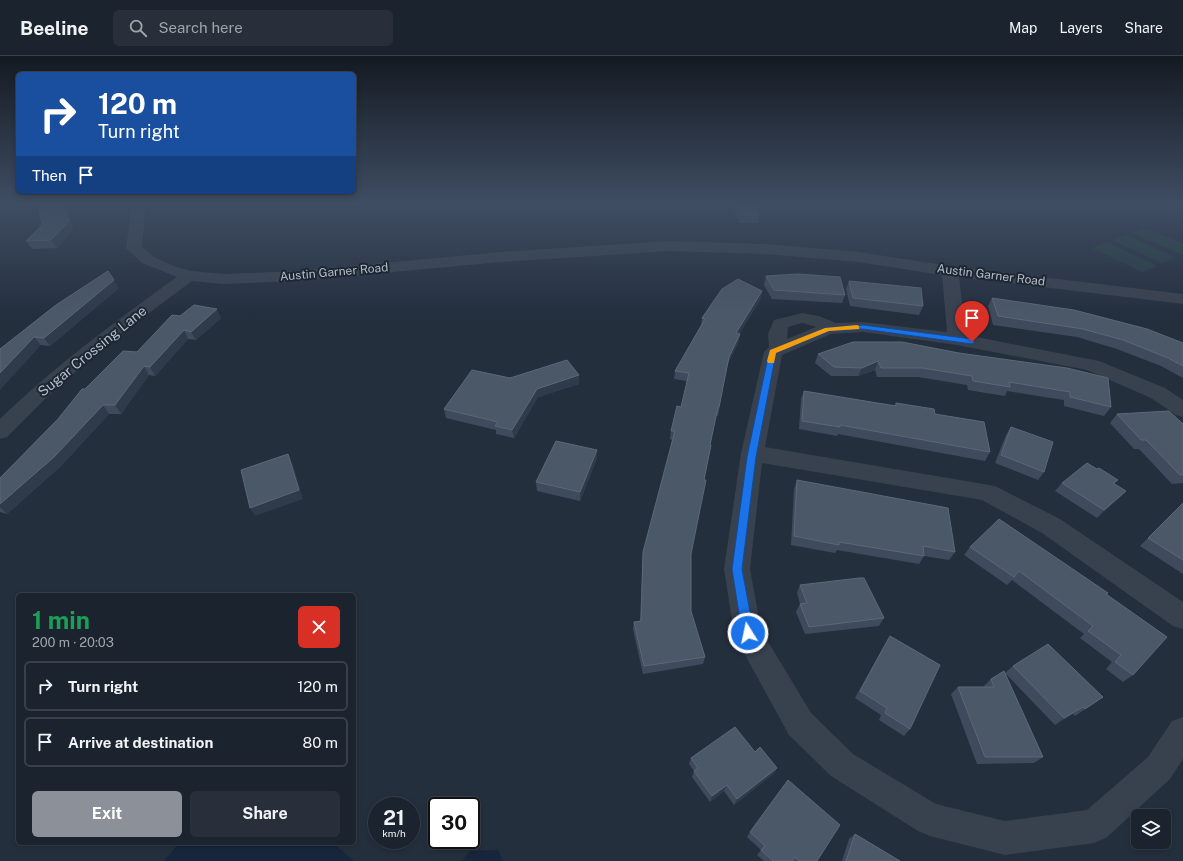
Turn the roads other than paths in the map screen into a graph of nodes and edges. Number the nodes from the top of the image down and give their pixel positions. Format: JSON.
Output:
{"nodes":[{"id":1,"x":135,"y":241,"type":"edge"},
{"id":2,"x":950,"y":271,"type":"junction"},
{"id":3,"x":189,"y":276,"type":"junction"},
{"id":4,"x":1183,"y":299,"type":"edge"},
{"id":5,"x":956,"y":339,"type":"junction"},
{"id":6,"x":1183,"y":410,"type":"edge"},
{"id":7,"x":0,"y":432,"type":"edge"},
{"id":8,"x":752,"y":453,"type":"junction"},
{"id":9,"x":1183,"y":617,"type":"edge"},
{"id":10,"x":1183,"y":732,"type":"edge"}],
"edges":[{"from":1,"to":3,"type":"street","name":"Austin Garner Road"},
{"from":2,"to":3,"type":"street","name":"Austin Garner Road"},
{"from":2,"to":4,"type":"street","name":"Austin Garner Road"},
{"from":2,"to":5,"type":"street"},
{"from":3,"to":7,"type":"street","name":"Sugar Crossing Lane"},
{"from":5,"to":6,"type":"street"},
{"from":5,"to":8,"type":"street"},
{"from":8,"to":9,"type":"street"},
{"from":8,"to":10,"type":"street"}]}
